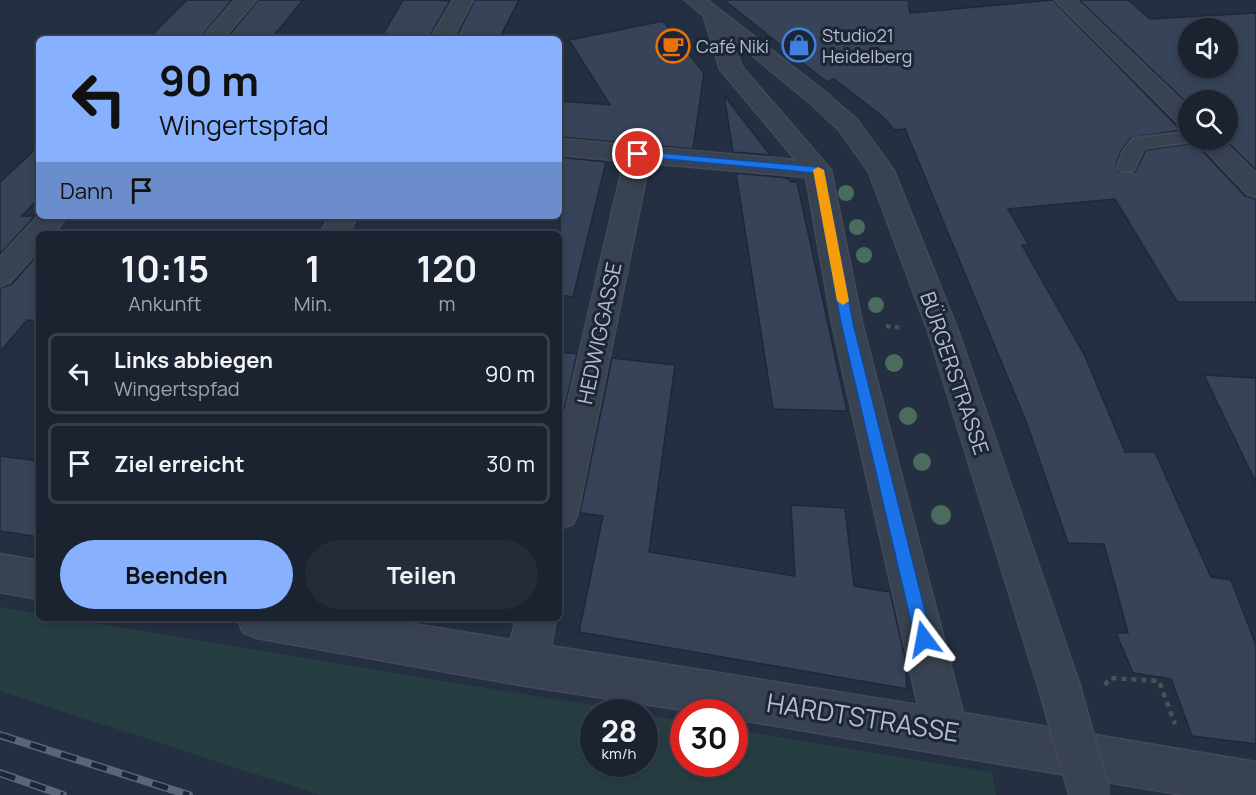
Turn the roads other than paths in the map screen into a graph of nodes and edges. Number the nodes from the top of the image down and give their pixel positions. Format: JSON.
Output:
{"nodes":[{"id":1,"x":246,"y":0,"type":"edge"},
{"id":2,"x":463,"y":0,"type":"edge"},
{"id":3,"x":1065,"y":0,"type":"edge"},
{"id":4,"x":705,"y":8,"type":"edge"},
{"id":5,"x":215,"y":36,"type":"edge"},
{"id":6,"x":443,"y":36,"type":"edge"},
{"id":7,"x":1178,"y":110,"type":"edge"},
{"id":8,"x":1178,"y":138,"type":"edge"},
{"id":9,"x":562,"y":147,"type":"edge"},
{"id":10,"x":1218,"y":150,"type":"edge"},
{"id":11,"x":638,"y":154,"type":"junction"},
{"id":12,"x":1127,"y":167,"type":"dead end"},
{"id":13,"x":818,"y":170,"type":"junction"},
{"id":14,"x":1256,"y":188,"type":"edge"},
{"id":15,"x":51,"y":219,"type":"edge"},
{"id":16,"x":40,"y":231,"type":"edge"},
{"id":17,"x":36,"y":236,"type":"edge"},
{"id":18,"x":0,"y":275,"type":"edge"},
{"id":19,"x":562,"y":503,"type":"edge"},
{"id":20,"x":0,"y":573,"type":"edge"},
{"id":21,"x":36,"y":579,"type":"edge"},
{"id":22,"x":274,"y":621,"type":"edge"},
{"id":23,"x":535,"y":621,"type":"edge"},
{"id":24,"x":526,"y":665,"type":"junction"},
{"id":25,"x":945,"y":730,"type":"junction"},
{"id":26,"x":1256,"y":785,"type":"edge"},
{"id":27,"x":1090,"y":795,"type":"edge"}],
"edges":[{"from":1,"to":5,"type":"street"},
{"from":2,"to":6,"type":"street"},
{"from":3,"to":7,"type":"street"},
{"from":4,"to":13,"type":"street","name":"BÜRGERSTRASSE"},
{"from":4,"to":27,"type":"street","name":"BÜRGERSTRASSE","bridge":true},
{"from":8,"to":12,"type":"lane"},
{"from":9,"to":11,"type":"street"},
{"from":10,"to":14,"type":"street"},
{"from":11,"to":13,"type":"street"},
{"from":11,"to":19,"type":"street","name":"HEDWIGGASSE"},
{"from":13,"to":25,"type":"street","name":"BÜRGERSTRASSE"},
{"from":15,"to":16,"type":"street"},
{"from":17,"to":18,"type":"street"},
{"from":20,"to":21,"type":"street"},
{"from":22,"to":24,"type":"street","name":"HARDTSTRASSE"},
{"from":23,"to":24,"type":"street"},
{"from":24,"to":25,"type":"street","name":"HARDTSTRASSE"},
{"from":25,"to":26,"type":"street","name":"HARDTSTRASSE"}]}
